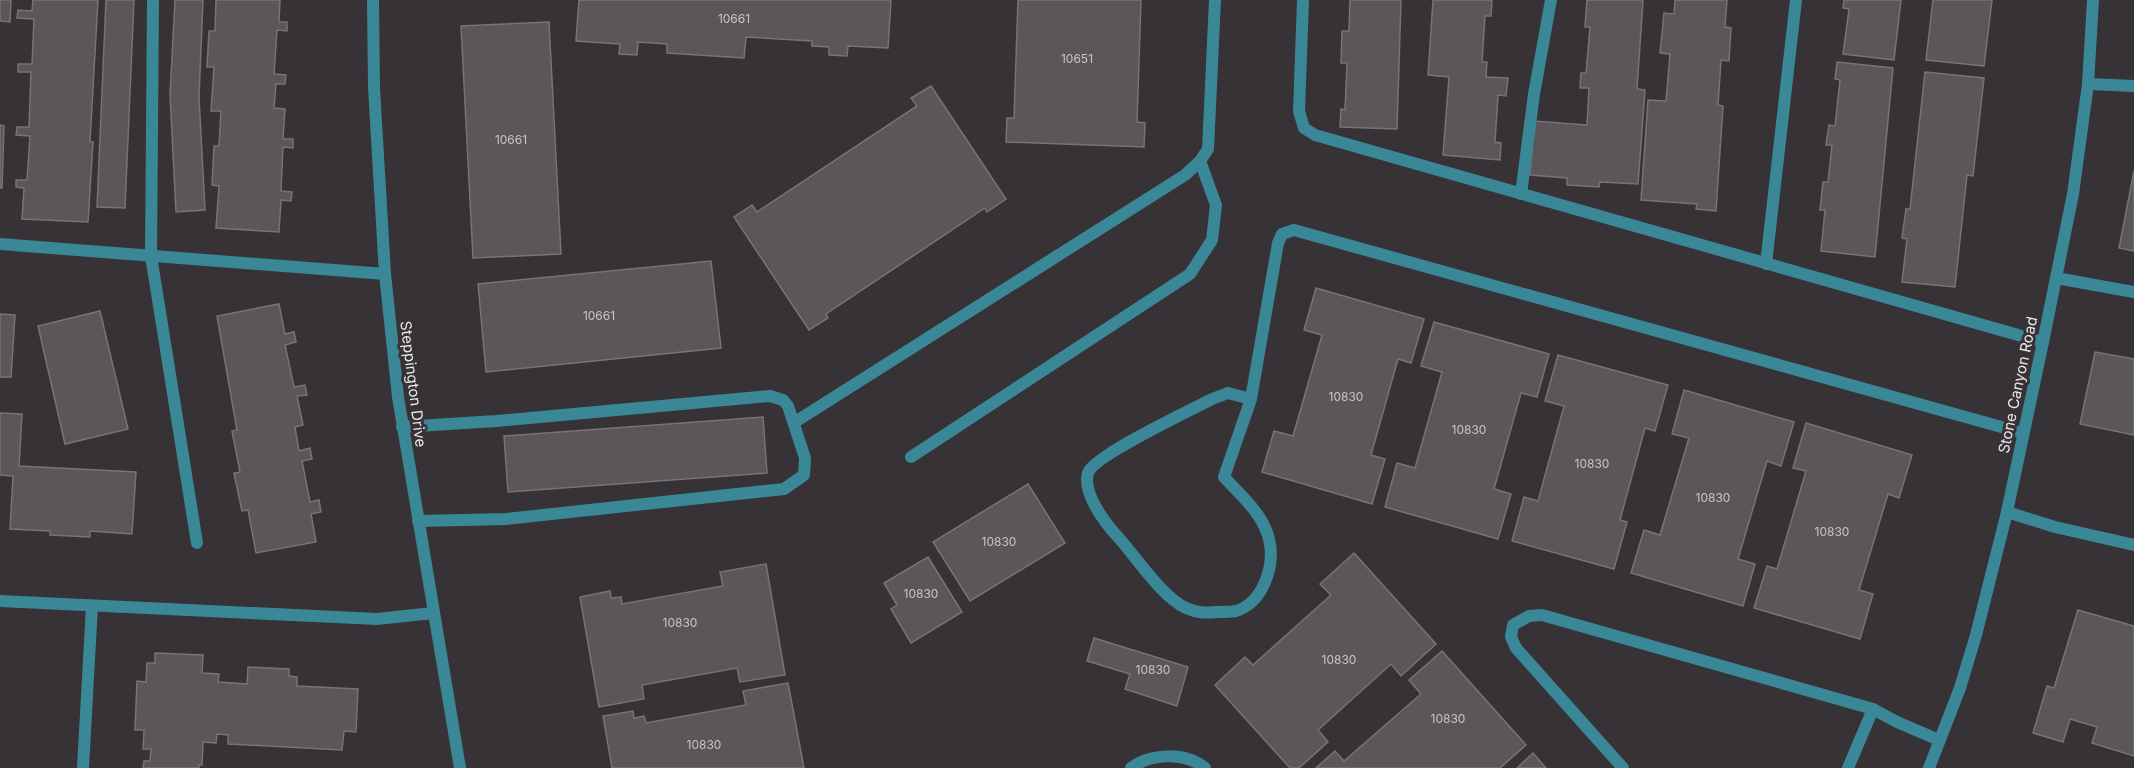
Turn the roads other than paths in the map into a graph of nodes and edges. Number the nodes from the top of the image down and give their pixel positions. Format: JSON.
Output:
{"nodes":[{"id":1,"x":153,"y":0,"type":"edge"},
{"id":2,"x":373,"y":0,"type":"edge"},
{"id":3,"x":1215,"y":0,"type":"edge"},
{"id":4,"x":1303,"y":0,"type":"edge"},
{"id":5,"x":1551,"y":0,"type":"edge"},
{"id":6,"x":1796,"y":0,"type":"edge"},
{"id":7,"x":2093,"y":0,"type":"edge"},
{"id":8,"x":2088,"y":84,"type":"junction"},
{"id":9,"x":2134,"y":86,"type":"edge"},
{"id":10,"x":1200,"y":161,"type":"junction"},
{"id":11,"x":1521,"y":194,"type":"junction"},
{"id":12,"x":0,"y":244,"type":"edge"},
{"id":13,"x":151,"y":256,"type":"junction"},
{"id":14,"x":1766,"y":264,"type":"junction"},
{"id":15,"x":385,"y":274,"type":"junction"},
{"id":16,"x":2056,"y":278,"type":"junction"},
{"id":17,"x":2134,"y":292,"type":"edge"},
{"id":18,"x":2043,"y":342,"type":"junction"},
{"id":19,"x":1251,"y":399,"type":"junction"},
{"id":20,"x":795,"y":422,"type":"junction"},
{"id":21,"x":402,"y":427,"type":"junction"},
{"id":22,"x":2023,"y":433,"type":"junction"},
{"id":23,"x":912,"y":457,"type":"dead end"},
{"id":24,"x":2007,"y":512,"type":"junction"},
{"id":25,"x":418,"y":521,"type":"junction"},
{"id":26,"x":197,"y":543,"type":"dead end"},
{"id":27,"x":2134,"y":545,"type":"edge"},
{"id":28,"x":0,"y":601,"type":"edge"},
{"id":29,"x":92,"y":606,"type":"junction"},
{"id":30,"x":433,"y":613,"type":"junction"},
{"id":31,"x":1873,"y":709,"type":"junction"},
{"id":32,"x":1939,"y":740,"type":"junction"},
{"id":33,"x":82,"y":768,"type":"edge"},
{"id":34,"x":460,"y":768,"type":"edge"},
{"id":35,"x":1131,"y":768,"type":"edge"},
{"id":36,"x":1205,"y":768,"type":"edge"},
{"id":37,"x":1623,"y":768,"type":"edge"},
{"id":38,"x":1848,"y":768,"type":"edge"},
{"id":39,"x":1929,"y":768,"type":"edge"}],
"edges":[{"from":1,"to":13,"type":"street"},
{"from":2,"to":15,"type":"street","name":"Steppington Drive"},
{"from":3,"to":10,"type":"street"},
{"from":4,"to":11,"type":"street"},
{"from":5,"to":11,"type":"street"},
{"from":6,"to":14,"type":"street"},
{"from":7,"to":8,"type":"street","name":"Stone Canyon Road"},
{"from":8,"to":9,"type":"street"},
{"from":8,"to":16,"type":"street","name":"Stone Canyon Road"},
{"from":10,"to":20,"type":"street"},
{"from":10,"to":23,"type":"street"},
{"from":11,"to":14,"type":"street"},
{"from":12,"to":13,"type":"street"},
{"from":13,"to":15,"type":"street"},
{"from":13,"to":26,"type":"street"},
{"from":14,"to":18,"type":"street"},
{"from":15,"to":21,"type":"street","name":"Steppington Drive"},
{"from":16,"to":17,"type":"street"},
{"from":16,"to":18,"type":"street","name":"Stone Canyon Road"},
{"from":18,"to":22,"type":"street","name":"Stone Canyon Road"},
{"from":19,"to":19,"type":"street"},
{"from":19,"to":22,"type":"street"},
{"from":20,"to":21,"type":"street"},
{"from":20,"to":25,"type":"street"},
{"from":21,"to":25,"type":"street","name":"Steppington Drive"},
{"from":22,"to":24,"type":"street","name":"Stone Canyon Road"},
{"from":24,"to":27,"type":"street"},
{"from":24,"to":32,"type":"street","name":"Stone Canyon Road"},
{"from":25,"to":30,"type":"street","name":"Steppington Drive"},
{"from":28,"to":29,"type":"street"},
{"from":29,"to":30,"type":"street"},
{"from":29,"to":33,"type":"street"},
{"from":30,"to":34,"type":"street","name":"Steppington Drive"},
{"from":31,"to":32,"type":"street"},
{"from":31,"to":37,"type":"street"},
{"from":31,"to":38,"type":"street"},
{"from":32,"to":39,"type":"street","name":"Stone Canyon Road"},
{"from":35,"to":36,"type":"street"}]}
